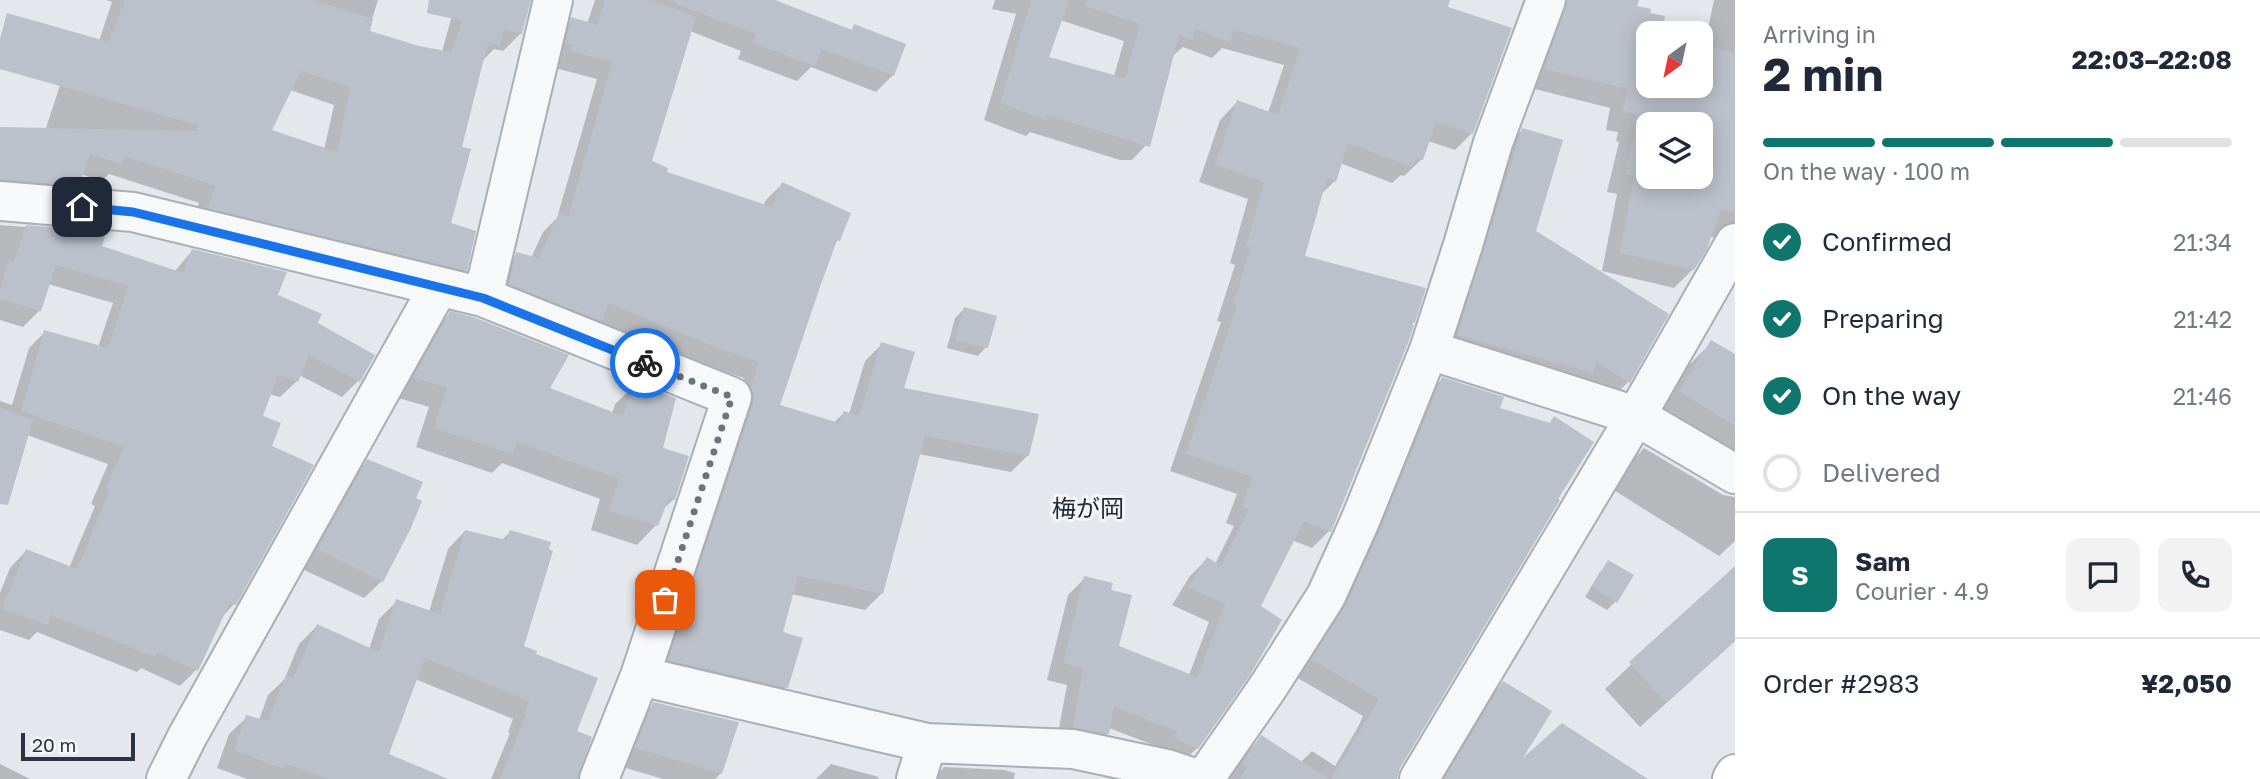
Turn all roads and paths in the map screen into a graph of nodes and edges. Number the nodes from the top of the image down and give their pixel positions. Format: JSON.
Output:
{"nodes":[{"id":1,"x":553,"y":0,"type":"edge"},
{"id":2,"x":1546,"y":0,"type":"edge"},
{"id":3,"x":0,"y":201,"type":"edge"},
{"id":4,"x":1735,"y":243,"type":"edge"},
{"id":5,"x":438,"y":288,"type":"junction"},
{"id":6,"x":483,"y":298,"type":"junction"},
{"id":7,"x":1429,"y":350,"type":"junction"},
{"id":8,"x":1636,"y":416,"type":"junction"},
{"id":9,"x":1735,"y":474,"type":"edge"},
{"id":10,"x":640,"y":676,"type":"junction"},
{"id":11,"x":927,"y":743,"type":"junction"},
{"id":12,"x":1735,"y":774,"type":"edge"},
{"id":13,"x":1177,"y":776,"type":"edge"},
{"id":14,"x":166,"y":779,"type":"edge"},
{"id":15,"x":599,"y":779,"type":"edge"},
{"id":16,"x":916,"y":779,"type":"edge"},
{"id":17,"x":1204,"y":779,"type":"edge"},
{"id":18,"x":1419,"y":779,"type":"edge"},
{"id":19,"x":1732,"y":779,"type":"edge"}],
"edges":[{"from":1,"to":6,"type":"street"},
{"from":2,"to":7,"type":"street"},
{"from":3,"to":5,"type":"street"},
{"from":4,"to":8,"type":"street"},
{"from":5,"to":6,"type":"street"},
{"from":5,"to":14,"type":"street"},
{"from":6,"to":10,"type":"street"},
{"from":7,"to":8,"type":"street"},
{"from":7,"to":17,"type":"street"},
{"from":8,"to":9,"type":"street"},
{"from":8,"to":18,"type":"street"},
{"from":10,"to":11,"type":"street"},
{"from":10,"to":15,"type":"street"},
{"from":11,"to":13,"type":"street"},
{"from":11,"to":16,"type":"street"},
{"from":12,"to":19,"type":"main road"}]}
